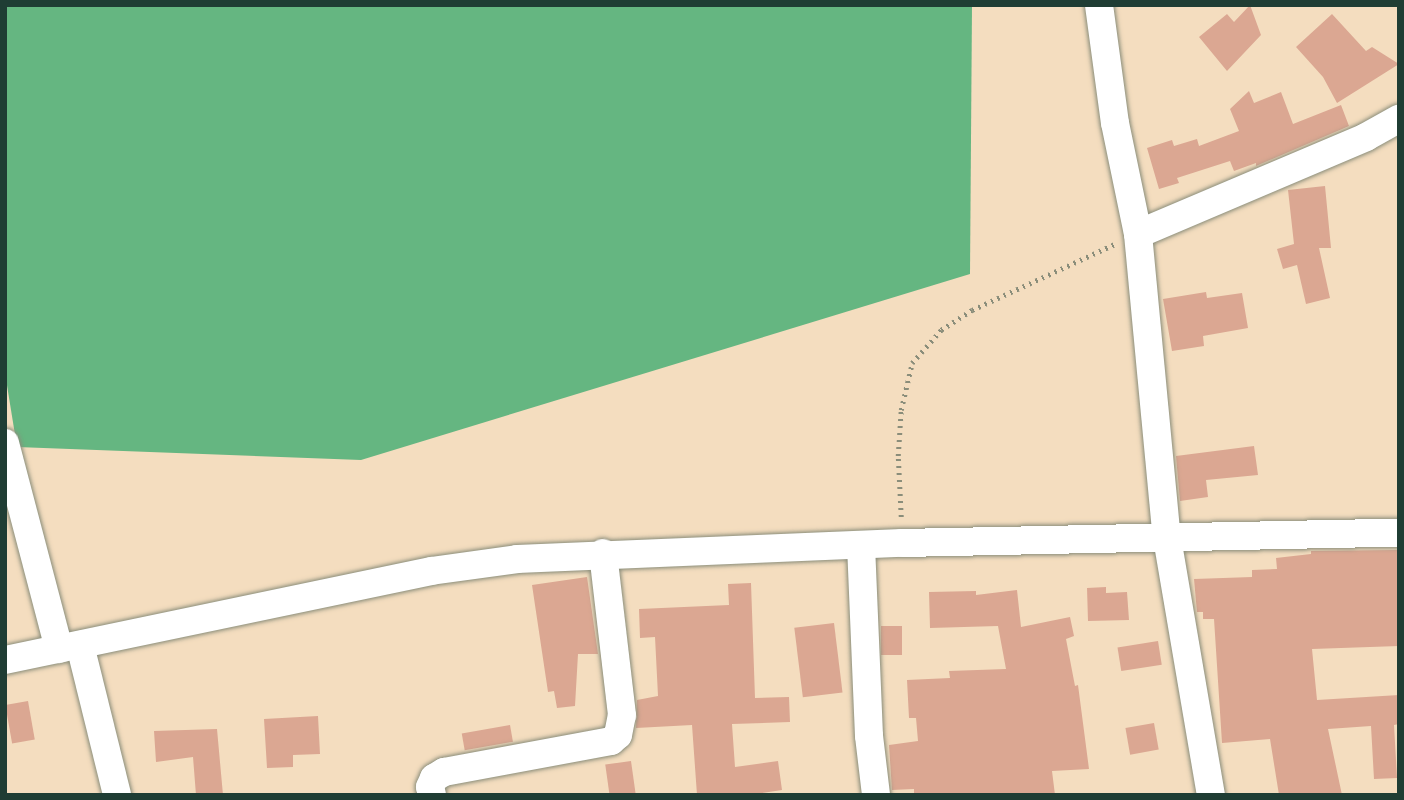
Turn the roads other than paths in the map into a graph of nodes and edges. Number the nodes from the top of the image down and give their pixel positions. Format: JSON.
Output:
{"nodes":[{"id":1,"x":1099,"y":5,"type":"edge"},
{"id":2,"x":1399,"y":118,"type":"edge"},
{"id":3,"x":1138,"y":234,"type":"junction"},
{"id":4,"x":5,"y":443,"type":"edge"},
{"id":5,"x":1399,"y":533,"type":"edge"},
{"id":6,"x":1167,"y":538,"type":"junction"},
{"id":7,"x":861,"y":545,"type":"junction"},
{"id":8,"x":603,"y":553,"type":"junction"},
{"id":9,"x":70,"y":647,"type":"junction"},
{"id":10,"x":5,"y":660,"type":"edge"},
{"id":11,"x":117,"y":795,"type":"edge"},
{"id":12,"x":432,"y":795,"type":"edge"},
{"id":13,"x":876,"y":795,"type":"edge"},
{"id":14,"x":1211,"y":795,"type":"edge"}],
"edges":[{"from":1,"to":3,"type":"street"},
{"from":2,"to":3,"type":"street"},
{"from":3,"to":6,"type":"street"},
{"from":4,"to":9,"type":"street"},
{"from":5,"to":6,"type":"street"},
{"from":6,"to":7,"type":"street"},
{"from":6,"to":14,"type":"street"},
{"from":7,"to":8,"type":"street"},
{"from":7,"to":13,"type":"street"},
{"from":8,"to":9,"type":"street"},
{"from":8,"to":12,"type":"street"},
{"from":9,"to":10,"type":"street"},
{"from":9,"to":11,"type":"street"}]}
